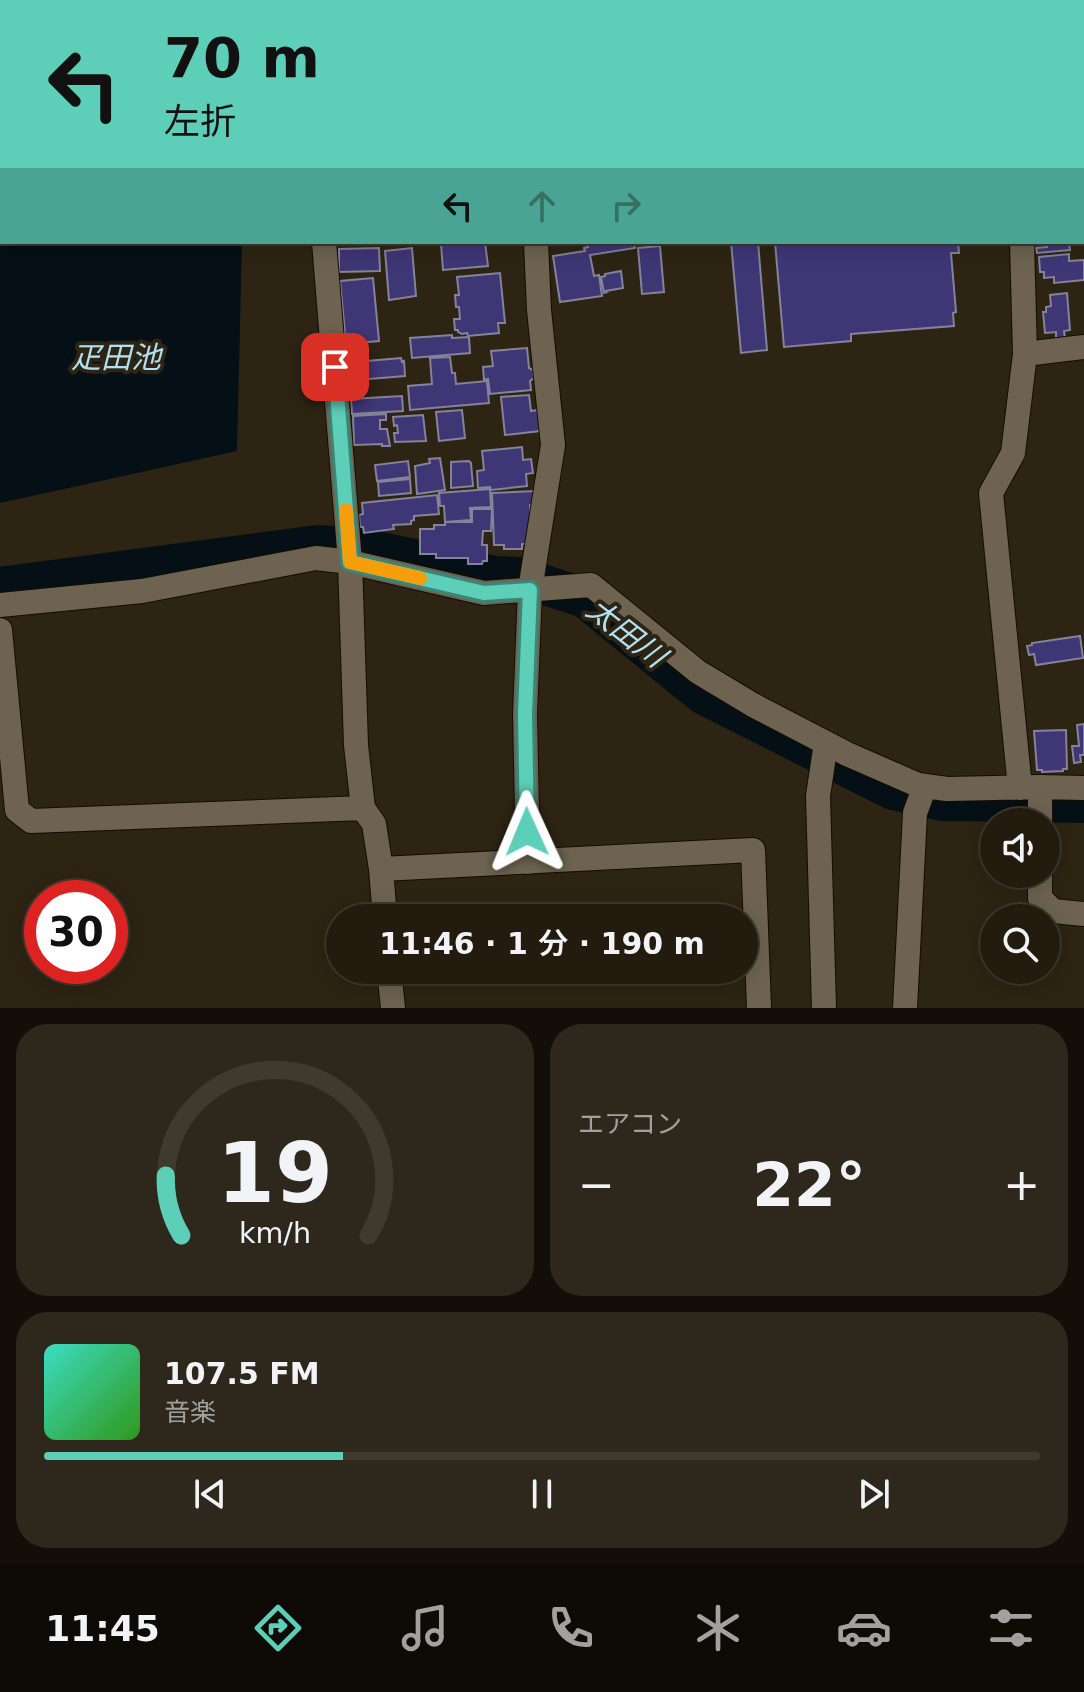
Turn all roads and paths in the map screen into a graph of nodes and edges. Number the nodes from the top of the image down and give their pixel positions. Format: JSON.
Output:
{"nodes":[{"id":1,"x":324,"y":244,"type":"edge"},
{"id":2,"x":536,"y":244,"type":"edge"},
{"id":3,"x":1022,"y":244,"type":"edge"},
{"id":4,"x":1084,"y":347,"type":"edge"},
{"id":5,"x":1025,"y":354,"type":"junction"},
{"id":6,"x":350,"y":562,"type":"junction"},
{"id":7,"x":530,"y":590,"type":"junction"},
{"id":8,"x":0,"y":605,"type":"edge"},
{"id":9,"x":0,"y":630,"type":"edge"},
{"id":10,"x":826,"y":743,"type":"junction"},
{"id":11,"x":925,"y":786,"type":"junction"},
{"id":12,"x":1030,"y":787,"type":"junction"},
{"id":13,"x":1084,"y":788,"type":"edge"},
{"id":14,"x":363,"y":808,"type":"junction"},
{"id":15,"x":1036,"y":808,"type":"edge"},
{"id":16,"x":528,"y":862,"type":"junction"},
{"id":17,"x":381,"y":869,"type":"junction"},
{"id":18,"x":1040,"y":888,"type":"edge"},
{"id":19,"x":384,"y":904,"type":"edge"},
{"id":20,"x":1084,"y":914,"type":"edge"},
{"id":21,"x":390,"y":984,"type":"edge"},
{"id":22,"x":393,"y":1008,"type":"edge"},
{"id":23,"x":759,"y":1008,"type":"edge"},
{"id":24,"x":824,"y":1008,"type":"edge"},
{"id":25,"x":905,"y":1008,"type":"edge"}],
"edges":[{"from":1,"to":6,"type":"street"},
{"from":2,"to":7,"type":"street"},
{"from":3,"to":5,"type":"street"},
{"from":4,"to":5,"type":"street"},
{"from":5,"to":12,"type":"street"},
{"from":6,"to":7,"type":"street"},
{"from":6,"to":8,"type":"street"},
{"from":6,"to":14,"type":"street"},
{"from":7,"to":10,"type":"street"},
{"from":7,"to":16,"type":"street"},
{"from":9,"to":14,"type":"street"},
{"from":10,"to":11,"type":"street"},
{"from":10,"to":24,"type":"street"},
{"from":11,"to":12,"type":"street"},
{"from":11,"to":25,"type":"street"},
{"from":12,"to":13,"type":"street"},
{"from":12,"to":15,"type":"street"},
{"from":14,"to":17,"type":"street"},
{"from":16,"to":17,"type":"street"},
{"from":16,"to":23,"type":"street"},
{"from":17,"to":19,"type":"street"},
{"from":18,"to":20,"type":"street"},
{"from":21,"to":22,"type":"street"}]}
